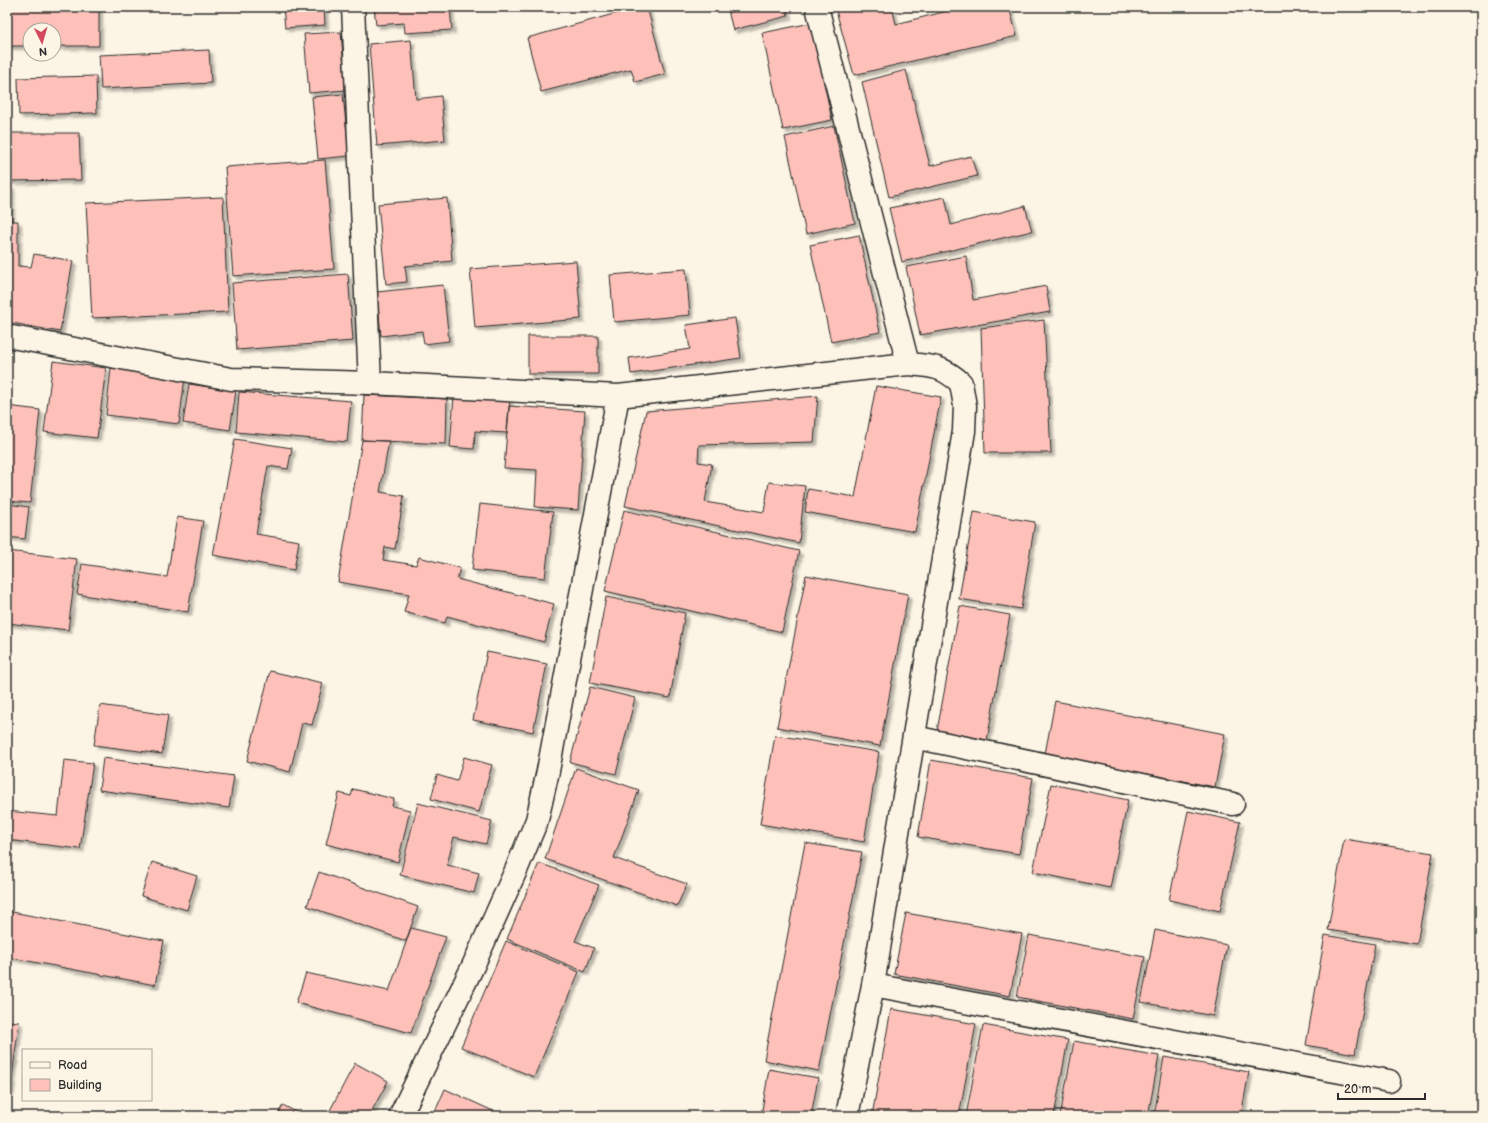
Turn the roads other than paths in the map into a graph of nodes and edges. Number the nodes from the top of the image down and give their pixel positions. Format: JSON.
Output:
{"nodes":[{"id":1,"x":353,"y":7,"type":"edge"},
{"id":2,"x":817,"y":7,"type":"edge"},
{"id":3,"x":7,"y":336,"type":"edge"},
{"id":4,"x":908,"y":364,"type":"junction"},
{"id":5,"x":370,"y":383,"type":"junction"},
{"id":6,"x":618,"y":396,"type":"junction"},
{"id":7,"x":914,"y":737,"type":"junction"},
{"id":8,"x":1233,"y":804,"type":"dead end"},
{"id":9,"x":874,"y":985,"type":"junction"},
{"id":10,"x":1390,"y":1082,"type":"dead end"},
{"id":11,"x":400,"y":1116,"type":"edge"},
{"id":12,"x":847,"y":1116,"type":"edge"}],
"edges":[{"from":1,"to":5,"type":"street"},
{"from":2,"to":4,"type":"street"},
{"from":3,"to":5,"type":"street"},
{"from":4,"to":6,"type":"street"},
{"from":4,"to":7,"type":"street"},
{"from":5,"to":6,"type":"street"},
{"from":6,"to":11,"type":"street"},
{"from":7,"to":8,"type":"street"},
{"from":7,"to":9,"type":"street"},
{"from":9,"to":10,"type":"street"},
{"from":9,"to":12,"type":"street"}]}
